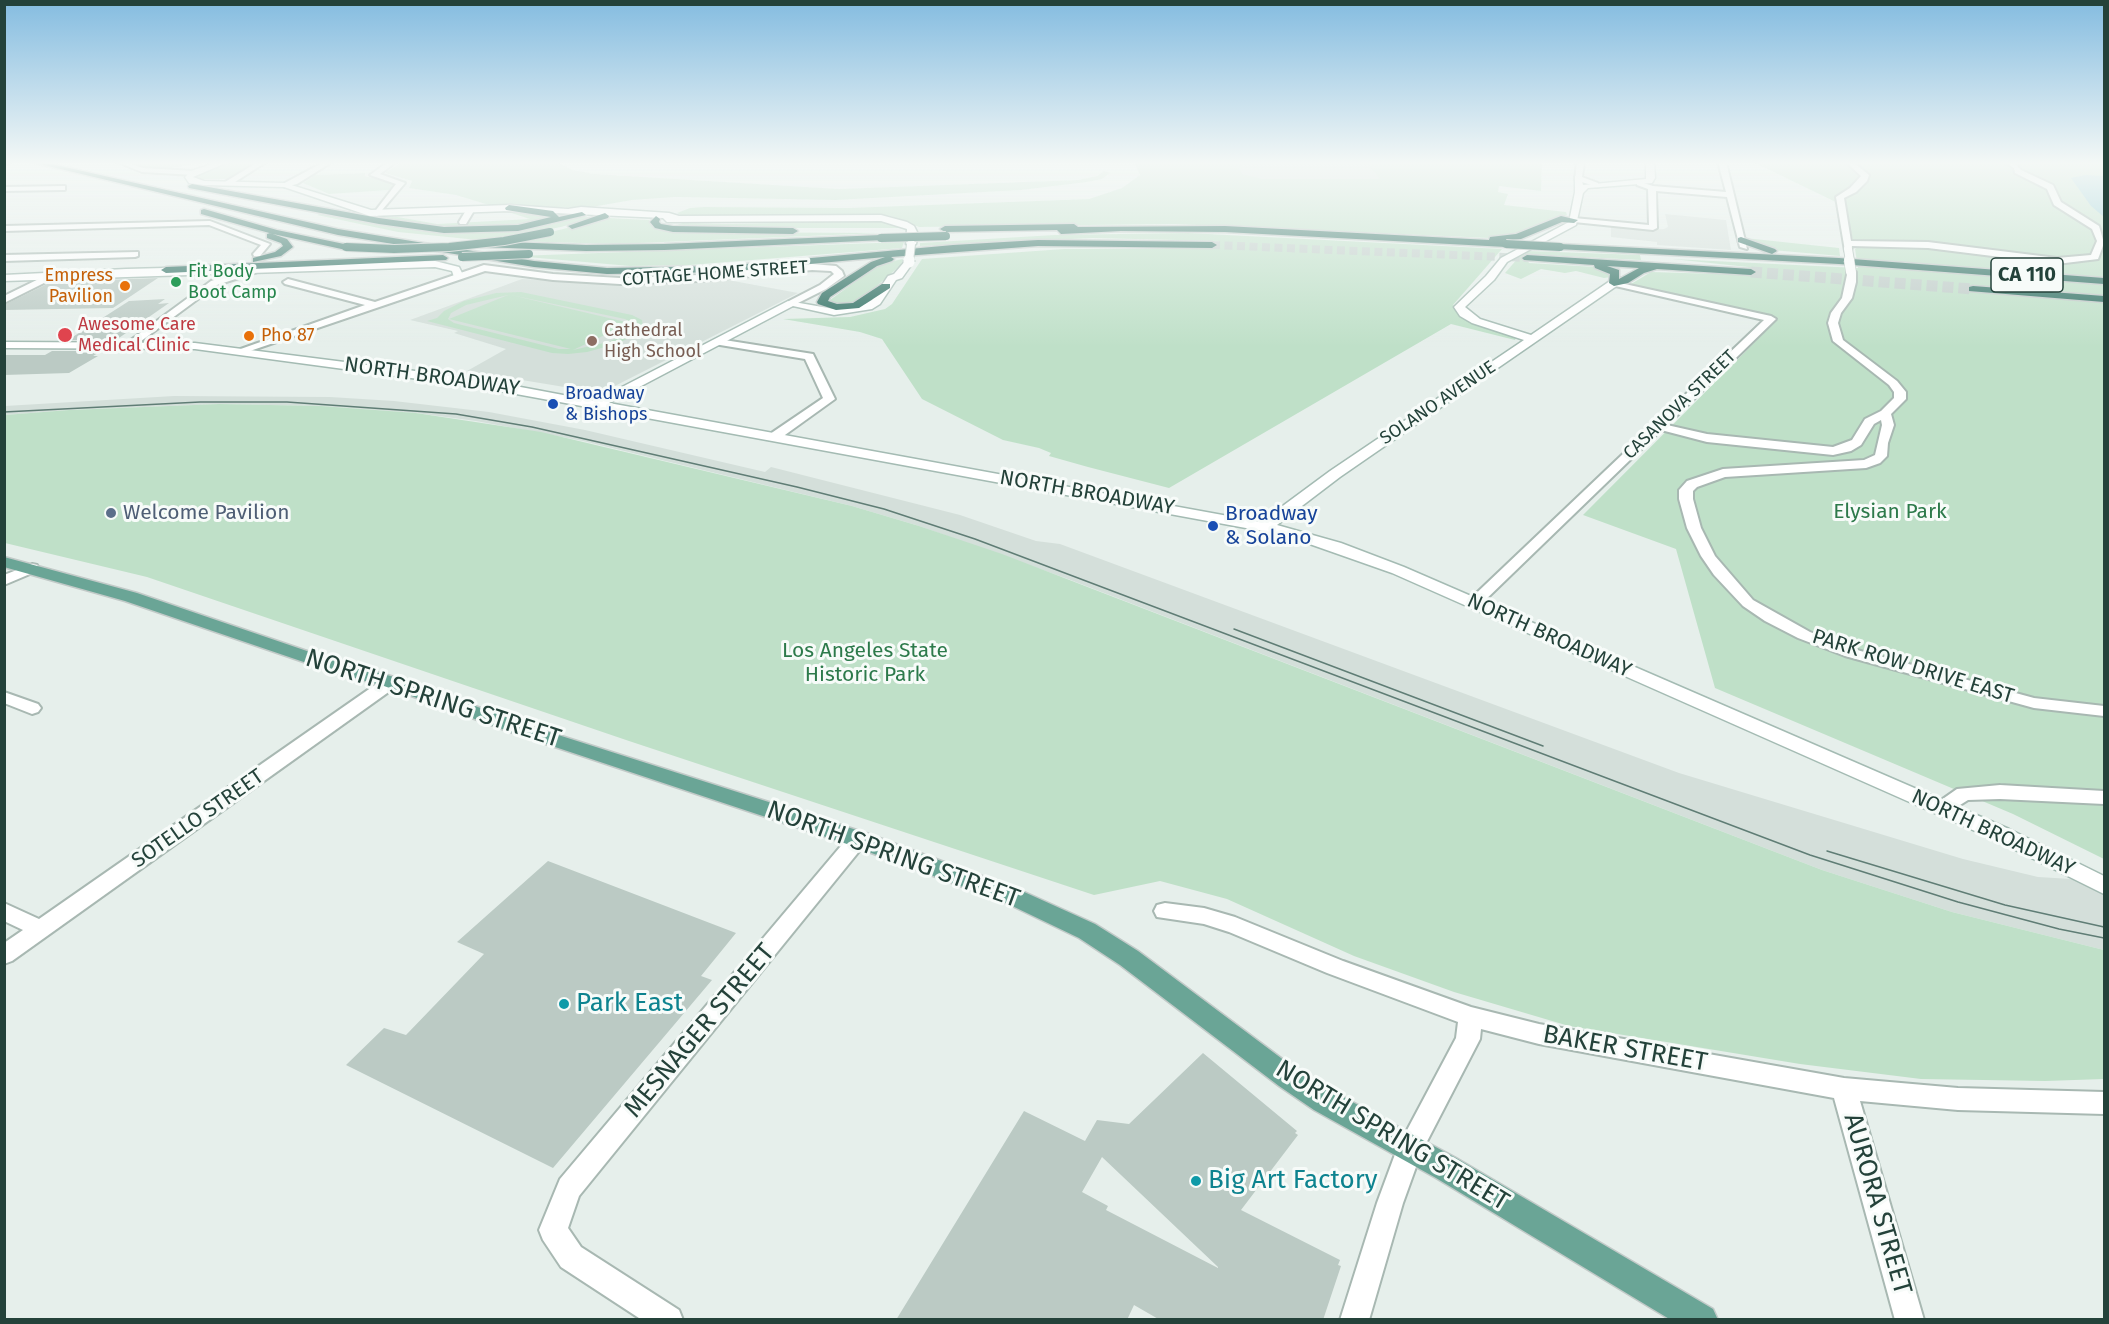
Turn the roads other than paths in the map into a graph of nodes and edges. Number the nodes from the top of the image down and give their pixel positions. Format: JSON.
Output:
{"nodes":[{"id":1,"x":183,"y":224,"type":"edge"},
{"id":2,"x":212,"y":224,"type":"edge"},
{"id":3,"x":237,"y":224,"type":"edge"},
{"id":4,"x":247,"y":224,"type":"edge"},
{"id":5,"x":303,"y":224,"type":"edge"},
{"id":6,"x":336,"y":224,"type":"edge"},
{"id":7,"x":406,"y":224,"type":"edge"},
{"id":8,"x":545,"y":224,"type":"edge"},
{"id":9,"x":578,"y":224,"type":"edge"},
{"id":10,"x":656,"y":224,"type":"edge"},
{"id":11,"x":668,"y":224,"type":"edge"},
{"id":12,"x":903,"y":224,"type":"edge"},
{"id":13,"x":1549,"y":224,"type":"edge"},
{"id":14,"x":1571,"y":224,"type":"edge"},
{"id":15,"x":1611,"y":224,"type":"edge"},
{"id":16,"x":1653,"y":224,"type":"edge"},
{"id":17,"x":1736,"y":224,"type":"edge"},
{"id":18,"x":1844,"y":224,"type":"edge"},
{"id":19,"x":2089,"y":224,"type":"edge"},
{"id":20,"x":540,"y":225,"type":"joint"},
{"id":21,"x":666,"y":228,"type":"junction"},
{"id":22,"x":4,"y":229,"type":"edge"},
{"id":23,"x":881,"y":235,"type":"junction"},
{"id":24,"x":1402,"y":238,"type":"junction"},
{"id":25,"x":1086,"y":242,"type":"junction"},
{"id":26,"x":1212,"y":245,"type":"tunnel mouth"},
{"id":27,"x":1847,"y":246,"type":"junction"},
{"id":28,"x":664,"y":247,"type":"junction"},
{"id":29,"x":1741,"y":248,"type":"junction"},
{"id":30,"x":135,"y":254,"type":"dead end"},
{"id":31,"x":257,"y":254,"type":"dead end"},
{"id":32,"x":27,"y":257,"type":"junction"},
{"id":33,"x":4,"y":258,"type":"edge"},
{"id":34,"x":1527,"y":258,"type":"tunnel mouth"},
{"id":35,"x":1554,"y":260,"type":"junction"},
{"id":36,"x":439,"y":261,"type":"junction"},
{"id":37,"x":1839,"y":261,"type":"junction"},
{"id":38,"x":1695,"y":268,"type":"junction"},
{"id":39,"x":5,"y":270,"type":"edge"},
{"id":40,"x":166,"y":270,"type":"junction"},
{"id":41,"x":254,"y":270,"type":"junction"},
{"id":42,"x":607,"y":271,"type":"junction"},
{"id":43,"x":223,"y":272,"type":"junction"},
{"id":44,"x":1751,"y":272,"type":"tunnel mouth"},
{"id":45,"x":114,"y":274,"type":"junction"},
{"id":46,"x":458,"y":275,"type":"junction"},
{"id":47,"x":51,"y":276,"type":"junction"},
{"id":48,"x":898,"y":276,"type":"junction"},
{"id":49,"x":2104,"y":281,"type":"edge"},
{"id":50,"x":288,"y":282,"type":"dead end"},
{"id":51,"x":214,"y":283,"type":"junction"},
{"id":52,"x":1614,"y":283,"type":"junction"},
{"id":53,"x":886,"y":286,"type":"junction"},
{"id":54,"x":1973,"y":289,"type":"tunnel mouth"},
{"id":55,"x":2104,"y":299,"type":"edge"},
{"id":56,"x":4,"y":300,"type":"edge"},
{"id":57,"x":792,"y":303,"type":"junction"},
{"id":58,"x":372,"y":304,"type":"junction"},
{"id":59,"x":776,"y":311,"type":"junction"},
{"id":60,"x":1534,"y":339,"type":"junction"},
{"id":61,"x":718,"y":342,"type":"junction"},
{"id":62,"x":4,"y":345,"type":"edge"},
{"id":63,"x":129,"y":345,"type":"junction"},
{"id":64,"x":240,"y":351,"type":"junction"},
{"id":65,"x":598,"y":404,"type":"junction"},
{"id":66,"x":1885,"y":413,"type":"junction"},
{"id":67,"x":1658,"y":426,"type":"junction"},
{"id":68,"x":774,"y":436,"type":"junction"},
{"id":69,"x":1265,"y":526,"type":"junction"},
{"id":70,"x":4,"y":562,"type":"edge"},
{"id":71,"x":32,"y":568,"type":"junction"},
{"id":72,"x":4,"y":581,"type":"edge"},
{"id":73,"x":1473,"y":603,"type":"junction"},
{"id":74,"x":391,"y":682,"type":"junction"},
{"id":75,"x":4,"y":697,"type":"edge"},
{"id":76,"x":32,"y":708,"type":"dead end"},
{"id":77,"x":2104,"y":711,"type":"edge"},
{"id":78,"x":2104,"y":798,"type":"edge"},
{"id":79,"x":1944,"y":808,"type":"junction"},
{"id":80,"x":858,"y":839,"type":"junction"},
{"id":81,"x":2104,"y":886,"type":"edge"},
{"id":82,"x":4,"y":911,"type":"edge"},
{"id":83,"x":1165,"y":911,"type":"dead end"},
{"id":84,"x":41,"y":929,"type":"junction"},
{"id":85,"x":4,"y":955,"type":"edge"},
{"id":86,"x":1470,"y":1017,"type":"junction"},
{"id":87,"x":1844,"y":1089,"type":"junction"},
{"id":88,"x":2104,"y":1103,"type":"edge"},
{"id":89,"x":1410,"y":1149,"type":"junction"},
{"id":90,"x":669,"y":1320,"type":"edge"},
{"id":91,"x":1354,"y":1320,"type":"edge"},
{"id":92,"x":1702,"y":1320,"type":"edge"},
{"id":93,"x":1910,"y":1320,"type":"edge"}],
"edges":[{"from":1,"to":22,"type":"street"},
{"from":2,"to":31,"type":"street"},
{"from":3,"to":40,"type":"highway"},
{"from":4,"to":9,"type":"highway","bridge":true},
{"from":5,"to":42,"type":"highway"},
{"from":6,"to":28,"type":"highway","number":"CA 110"},
{"from":7,"to":20,"type":"highway"},
{"from":8,"to":20,"type":"highway"},
{"from":10,"to":21,"type":"highway"},
{"from":11,"to":21,"type":"highway"},
{"from":12,"to":48,"type":"main road","bridge":true},
{"from":13,"to":24,"type":"highway"},
{"from":14,"to":60,"type":"main road"},
{"from":15,"to":16,"type":"street"},
{"from":17,"to":29,"type":"street"},
{"from":18,"to":27,"type":"street"},
{"from":19,"to":27,"type":"street"},
{"from":21,"to":23,"type":"highway"},
{"from":23,"to":24,"type":"highway","number":"CA 110","bridge":true},
{"from":23,"to":28,"type":"highway","number":"CA 110"},
{"from":24,"to":29,"type":"highway","number":"CA 110","bridge":true},
{"from":25,"to":26,"type":"highway"},
{"from":25,"to":42,"type":"highway"},
{"from":25,"to":53,"type":"highway"},
{"from":27,"to":66,"type":"street","bridge":true},
{"from":28,"to":36,"type":"highway","bridge":true},
{"from":29,"to":37,"type":"highway","number":"CA 110"},
{"from":29,"to":37,"type":"highway"},
{"from":30,"to":32,"type":"street"},
{"from":32,"to":33,"type":"street"},
{"from":32,"to":39,"type":"street"},
{"from":34,"to":35,"type":"highway"},
{"from":35,"to":38,"type":"highway"},
{"from":35,"to":52,"type":"highway"},
{"from":36,"to":40,"type":"highway"},
{"from":36,"to":41,"type":"main road"},
{"from":36,"to":42,"type":"highway"},
{"from":36,"to":46,"type":"main road"},
{"from":37,"to":49,"type":"highway","number":"CA 110"},
{"from":38,"to":44,"type":"highway"},
{"from":38,"to":52,"type":"highway"},
{"from":39,"to":47,"type":"main road"},
{"from":40,"to":45,"type":"main road"},
{"from":41,"to":43,"type":"main road"},
{"from":41,"to":51,"type":"street"},
{"from":43,"to":45,"type":"main road"},
{"from":43,"to":51,"type":"street"},
{"from":45,"to":47,"type":"main road"},
{"from":46,"to":57,"type":"street","name":"COTTAGE HOME STREET"},
{"from":46,"to":58,"type":"street","name":"COTTAGE HOME STREET"},
{"from":47,"to":56,"type":"street"},
{"from":48,"to":53,"type":"main road"},
{"from":48,"to":59,"type":"main road"},
{"from":50,"to":58,"type":"street"},
{"from":51,"to":63,"type":"street"},
{"from":52,"to":60,"type":"main road","name":"SOLANO AVENUE"},
{"from":52,"to":67,"type":"street","name":"CASANOVA STREET"},
{"from":53,"to":57,"type":"main road"},
{"from":54,"to":55,"type":"highway","number":"CA 110"},
{"from":57,"to":59,"type":"main road"},
{"from":58,"to":64,"type":"street","name":"COTTAGE HOME STREET"},
{"from":59,"to":61,"type":"main road"},
{"from":60,"to":69,"type":"main road","name":"SOLANO AVENUE"},
{"from":61,"to":65,"type":"main road"},
{"from":61,"to":68,"type":"street"},
{"from":62,"to":63,"type":"main road","name":"NORTH BROADWAY"},
{"from":63,"to":64,"type":"main road","name":"NORTH BROADWAY"},
{"from":64,"to":65,"type":"main road","name":"NORTH BROADWAY"},
{"from":65,"to":68,"type":"main road","name":"NORTH BROADWAY"},
{"from":66,"to":67,"type":"street"},
{"from":66,"to":77,"type":"street","name":"PARK ROW DRIVE EAST"},
{"from":67,"to":73,"type":"street","name":"CASANOVA STREET"},
{"from":68,"to":69,"type":"main road","name":"NORTH BROADWAY"},
{"from":69,"to":73,"type":"main road","name":"NORTH BROADWAY"},
{"from":70,"to":71,"type":"main road","name":"NORTH SPRING STREET"},
{"from":71,"to":72,"type":"street"},
{"from":71,"to":74,"type":"main road","name":"NORTH SPRING STREET"},
{"from":73,"to":79,"type":"main road","name":"NORTH BROADWAY"},
{"from":74,"to":80,"type":"main road","name":"NORTH SPRING STREET"},
{"from":74,"to":84,"type":"street","name":"SOTELLO STREET"},
{"from":75,"to":76,"type":"street"},
{"from":78,"to":79,"type":"street"},
{"from":79,"to":81,"type":"main road","name":"NORTH BROADWAY"},
{"from":80,"to":89,"type":"main road","name":"NORTH SPRING STREET"},
{"from":80,"to":90,"type":"street","name":"MESNAGER STREET"},
{"from":82,"to":84,"type":"street"},
{"from":83,"to":86,"type":"street","name":"BAKER STREET"},
{"from":84,"to":85,"type":"street","name":"SOTELLO STREET"},
{"from":86,"to":87,"type":"street","name":"BAKER STREET"},
{"from":86,"to":89,"type":"street"},
{"from":87,"to":88,"type":"street","name":"BAKER STREET"},
{"from":87,"to":93,"type":"street","name":"AURORA STREET"},
{"from":89,"to":91,"type":"street"},
{"from":89,"to":92,"type":"main road","name":"NORTH SPRING STREET"}]}
